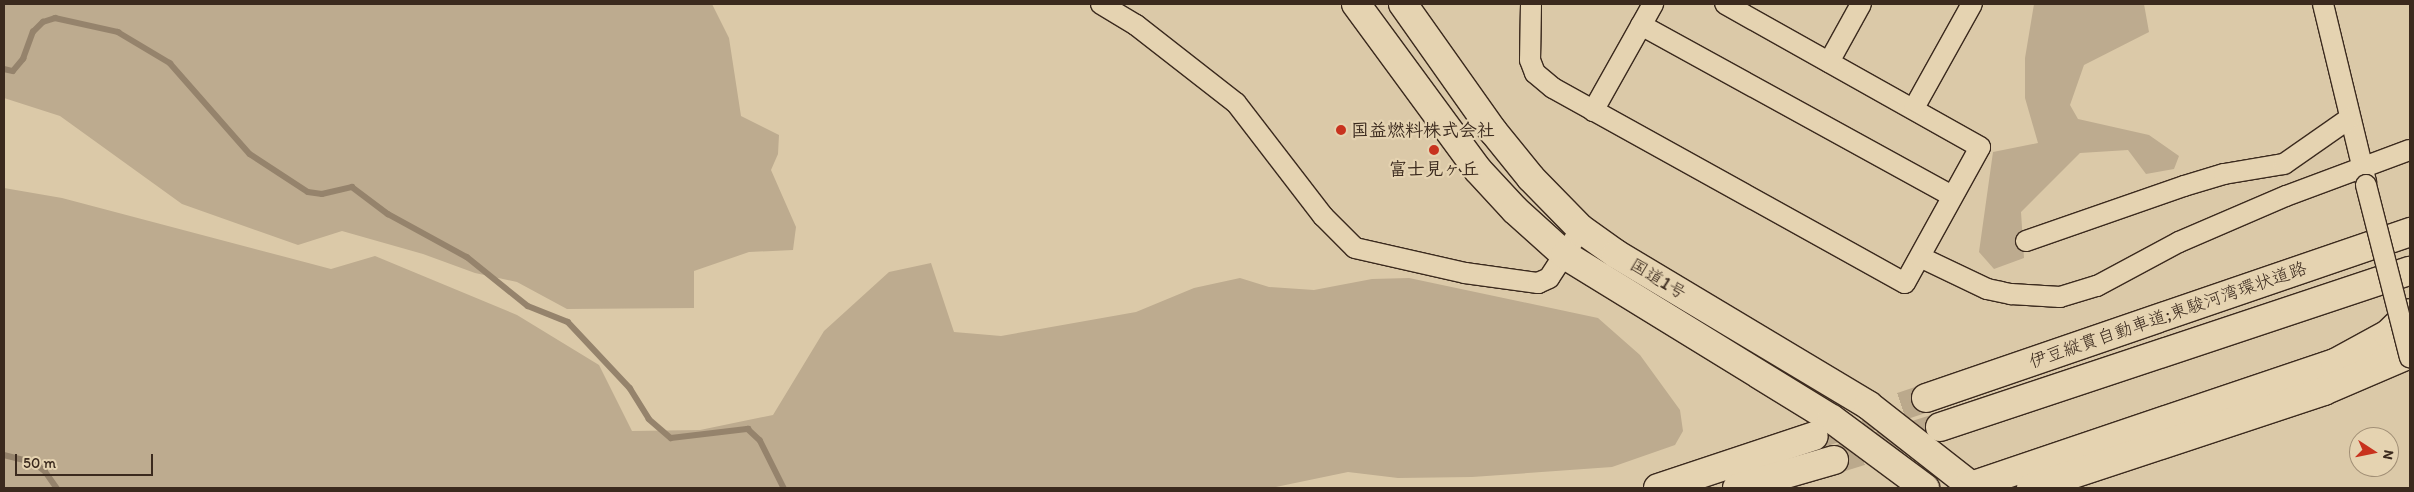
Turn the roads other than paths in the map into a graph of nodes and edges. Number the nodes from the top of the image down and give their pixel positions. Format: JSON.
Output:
{"nodes":[{"id":1,"x":1101,"y":4,"type":"edge"},
{"id":2,"x":1356,"y":4,"type":"edge"},
{"id":3,"x":1404,"y":4,"type":"edge"},
{"id":4,"x":1531,"y":4,"type":"edge"},
{"id":5,"x":1653,"y":4,"type":"edge"},
{"id":6,"x":1725,"y":4,"type":"edge"},
{"id":7,"x":1860,"y":4,"type":"edge"},
{"id":8,"x":1972,"y":4,"type":"edge"},
{"id":9,"x":2323,"y":4,"type":"edge"},
{"id":10,"x":1752,"y":10,"type":"edge"},
{"id":11,"x":1641,"y":25,"type":"junction"},
{"id":12,"x":1829,"y":62,"type":"junction"},
{"id":13,"x":1914,"y":108,"type":"junction"},
{"id":14,"x":1592,"y":111,"type":"junction"},
{"id":15,"x":2350,"y":118,"type":"junction"},
{"id":16,"x":2410,"y":150,"type":"edge"},
{"id":17,"x":2364,"y":177,"type":"junction"},
{"id":18,"x":1952,"y":196,"type":"junction"},
{"id":19,"x":1581,"y":229,"type":"junction"},
{"id":20,"x":2410,"y":232,"type":"edge"},
{"id":21,"x":2026,"y":242,"type":"dead end"},
{"id":22,"x":1565,"y":255,"type":"junction"},
{"id":23,"x":1920,"y":257,"type":"junction"},
{"id":24,"x":2410,"y":271,"type":"edge"},
{"id":25,"x":2410,"y":313,"type":"edge"},
{"id":26,"x":2410,"y":356,"type":"edge"},
{"id":27,"x":1926,"y":398,"type":"tunnel mouth"},
{"id":28,"x":1940,"y":427,"type":"tunnel mouth"},
{"id":29,"x":1814,"y":436,"type":"tunnel mouth"},
{"id":30,"x":1834,"y":460,"type":"tunnel mouth"},
{"id":31,"x":1970,"y":487,"type":"edge"},
{"id":32,"x":1658,"y":488,"type":"edge"},
{"id":33,"x":1737,"y":488,"type":"edge"},
{"id":34,"x":1925,"y":488,"type":"edge"},
{"id":35,"x":2032,"y":488,"type":"edge"}],
"edges":[{"from":1,"to":22,"type":"street"},
{"from":2,"to":22,"type":"highway","name":"国道1号"},
{"from":3,"to":19,"type":"highway","name":"国道1号"},
{"from":4,"to":14,"type":"street"},
{"from":5,"to":11,"type":"street"},
{"from":6,"to":10,"type":"street"},
{"from":7,"to":12,"type":"street"},
{"from":8,"to":13,"type":"street"},
{"from":9,"to":15,"type":"street"},
{"from":10,"to":12,"type":"street"},
{"from":11,"to":14,"type":"street"},
{"from":11,"to":18,"type":"street"},
{"from":12,"to":13,"type":"street"},
{"from":13,"to":18,"type":"street"},
{"from":14,"to":23,"type":"street"},
{"from":15,"to":17,"type":"street"},
{"from":15,"to":21,"type":"street"},
{"from":16,"to":17,"type":"street"},
{"from":17,"to":23,"type":"street"},
{"from":17,"to":26,"type":"street","bridge":true},
{"from":18,"to":23,"type":"street"},
{"from":19,"to":22,"type":"street"},
{"from":19,"to":31,"type":"highway","name":"国道1号"},
{"from":20,"to":27,"type":"highway","name":"伊豆縦貫自動車道;東駿河湾環状道路"},
{"from":22,"to":34,"type":"highway","name":"国道1号"},
{"from":24,"to":28,"type":"highway","name":"伊豆縦貫自動車道;東駿河湾環状道路"},
{"from":25,"to":31,"type":"highway"},
{"from":26,"to":35,"type":"highway"},
{"from":29,"to":32,"type":"highway"},
{"from":30,"to":33,"type":"highway"}]}
